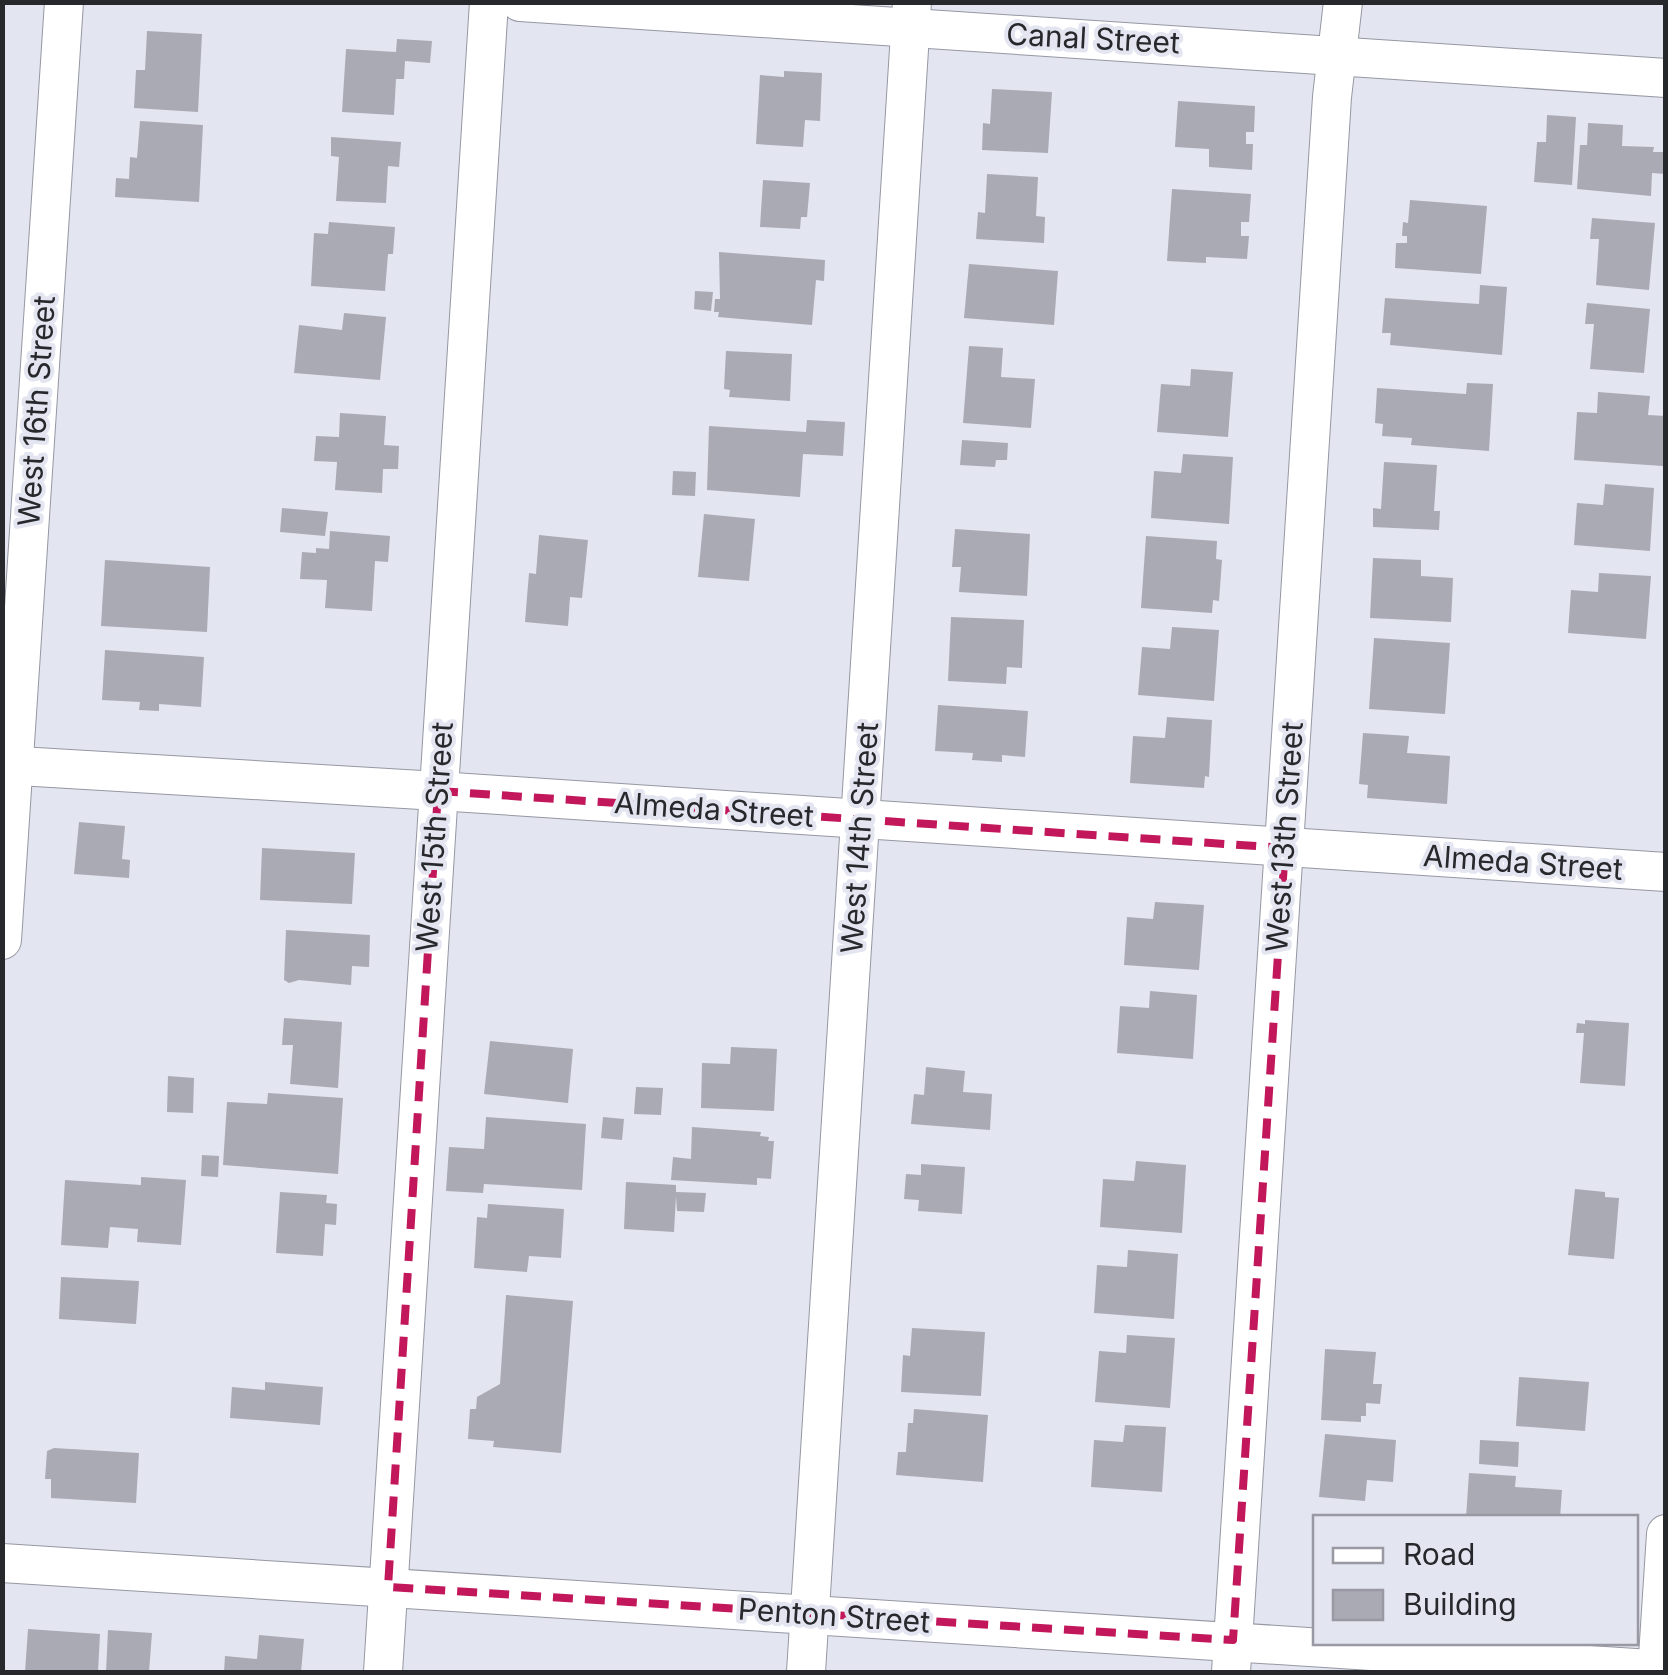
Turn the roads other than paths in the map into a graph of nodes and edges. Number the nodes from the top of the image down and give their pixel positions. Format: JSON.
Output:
{"nodes":[{"id":1,"x":64,"y":2,"type":"edge"},
{"id":2,"x":489,"y":2,"type":"edge"},
{"id":3,"x":520,"y":2,"type":"edge"},
{"id":4,"x":1343,"y":2,"type":"edge"},
{"id":5,"x":911,"y":15,"type":"edge"},
{"id":6,"x":1340,"y":54,"type":"junction"},
{"id":7,"x":1666,"y":78,"type":"edge"},
{"id":8,"x":8,"y":766,"type":"edge"},
{"id":9,"x":438,"y":791,"type":"junction"},
{"id":10,"x":862,"y":820,"type":"junction"},
{"id":11,"x":1284,"y":848,"type":"junction"},
{"id":12,"x":1666,"y":872,"type":"edge"},
{"id":13,"x":2,"y":940,"type":"edge"},
{"id":14,"x":1666,"y":1534,"type":"edge"},
{"id":15,"x":2,"y":1563,"type":"edge"},
{"id":16,"x":388,"y":1588,"type":"junction"},
{"id":17,"x":810,"y":1615,"type":"junction"},
{"id":18,"x":1232,"y":1656,"type":"edge"},
{"id":19,"x":1660,"y":1671,"type":"edge"},
{"id":20,"x":383,"y":1672,"type":"edge"},
{"id":21,"x":806,"y":1672,"type":"edge"}],
"edges":[{"from":1,"to":8,"type":"street","name":"West 16th Street"},
{"from":2,"to":9,"type":"street","name":"West 15th Street"},
{"from":3,"to":5,"type":"street","name":"Canal Street"},
{"from":4,"to":6,"type":"street","name":"West 13th Street"},
{"from":5,"to":6,"type":"street","name":"Canal Street"},
{"from":5,"to":10,"type":"street","name":"West 14th Street"},
{"from":6,"to":7,"type":"street","name":"Canal Street"},
{"from":6,"to":11,"type":"street","name":"West 13th Street"},
{"from":8,"to":9,"type":"street","name":"Almeda Street"},
{"from":8,"to":13,"type":"street","name":"West 16th Street"},
{"from":9,"to":10,"type":"street","name":"Almeda Street"},
{"from":9,"to":16,"type":"street","name":"West 15th Street"},
{"from":10,"to":11,"type":"street","name":"Almeda Street"},
{"from":10,"to":17,"type":"street","name":"West 14th Street"},
{"from":11,"to":12,"type":"street","name":"Almeda Street"},
{"from":11,"to":18,"type":"street","name":"West 13th Street"},
{"from":14,"to":19,"type":"street"},
{"from":15,"to":16,"type":"street","name":"Penton Street"},
{"from":16,"to":17,"type":"street","name":"Penton Street"},
{"from":16,"to":20,"type":"street","name":"West 15th Street"},
{"from":17,"to":18,"type":"street","name":"Penton Street"},
{"from":17,"to":21,"type":"street","name":"West 14th Street"},
{"from":18,"to":19,"type":"street","name":"Penton Street"}]}
